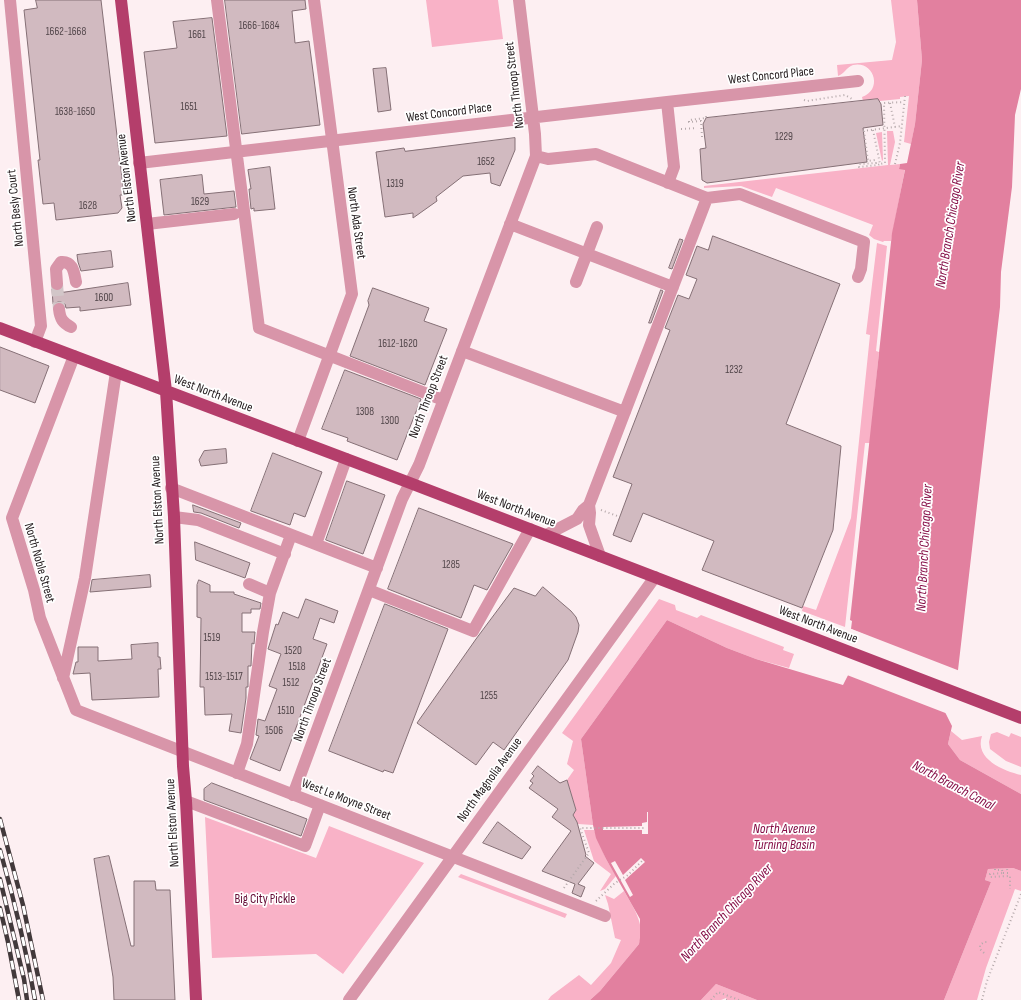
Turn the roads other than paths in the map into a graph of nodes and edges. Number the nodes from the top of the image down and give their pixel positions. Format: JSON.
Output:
{"nodes":[{"id":1,"x":10,"y":0,"type":"edge"},
{"id":2,"x":121,"y":0,"type":"edge"},
{"id":3,"x":217,"y":0,"type":"edge"},
{"id":4,"x":314,"y":0,"type":"edge"},
{"id":5,"x":519,"y":0,"type":"edge"},
{"id":6,"x":858,"y":81,"type":"dead end"},
{"id":7,"x":667,"y":102,"type":"junction"},
{"id":8,"x":533,"y":117,"type":"junction"},
{"id":9,"x":332,"y":141,"type":"junction"},
{"id":10,"x":236,"y":152,"type":"junction"},
{"id":11,"x":536,"y":156,"type":"junction"},
{"id":12,"x":139,"y":163,"type":"junction"},
{"id":13,"x":668,"y":182,"type":"junction"},
{"id":14,"x":707,"y":198,"type":"junction"},
{"id":15,"x":234,"y":214,"type":"dead end"},
{"id":16,"x":147,"y":224,"type":"junction"},
{"id":17,"x":510,"y":224,"type":"junction"},
{"id":18,"x":597,"y":227,"type":"dead end"},
{"id":19,"x":587,"y":254,"type":"junction"},
{"id":20,"x":858,"y":277,"type":"dead end"},
{"id":21,"x":76,"y":282,"type":"dead end"},
{"id":22,"x":576,"y":282,"type":"dead end"},
{"id":23,"x":57,"y":284,"type":"tunnel mouth"},
{"id":24,"x":673,"y":287,"type":"junction"},
{"id":25,"x":59,"y":309,"type":"tunnel mouth"},
{"id":26,"x":0,"y":328,"type":"edge"},
{"id":27,"x":71,"y":328,"type":"dead end"},
{"id":28,"x":35,"y":342,"type":"junction"},
{"id":29,"x":462,"y":351,"type":"junction"},
{"id":30,"x":74,"y":356,"type":"junction"},
{"id":31,"x":329,"y":356,"type":"junction"},
{"id":32,"x":116,"y":372,"type":"junction"},
{"id":33,"x":166,"y":391,"type":"junction"},
{"id":34,"x":443,"y":400,"type":"junction"},
{"id":35,"x":625,"y":412,"type":"junction"},
{"id":36,"x":298,"y":441,"type":"junction"},
{"id":37,"x":346,"y":459,"type":"junction"},
{"id":38,"x":410,"y":483,"type":"junction"},
{"id":39,"x":171,"y":488,"type":"junction"},
{"id":40,"x":592,"y":506,"type":"junction"},
{"id":41,"x":174,"y":517,"type":"junction"},
{"id":42,"x":530,"y":529,"type":"junction"},
{"id":43,"x":291,"y":535,"type":"junction"},
{"id":44,"x":546,"y":535,"type":"junction"},
{"id":45,"x":316,"y":544,"type":"junction"},
{"id":46,"x":285,"y":554,"type":"junction"},
{"id":47,"x":600,"y":556,"type":"junction"},
{"id":48,"x":377,"y":568,"type":"junction"},
{"id":49,"x":655,"y":577,"type":"junction"},
{"id":50,"x":249,"y":584,"type":"dead end"},
{"id":51,"x":369,"y":590,"type":"junction"},
{"id":52,"x":270,"y":593,"type":"junction"},
{"id":53,"x":63,"y":678,"type":"junction"},
{"id":54,"x":76,"y":710,"type":"joint"},
{"id":55,"x":1015,"y":716,"type":"edge"},
{"id":56,"x":183,"y":752,"type":"junction"},
{"id":57,"x":237,"y":773,"type":"junction"},
{"id":58,"x":293,"y":795,"type":"junction"},
{"id":59,"x":186,"y":801,"type":"junction"},
{"id":60,"x":320,"y":805,"type":"junction"},
{"id":61,"x":452,"y":857,"type":"junction"},
{"id":62,"x":605,"y":916,"type":"dead end"},
{"id":63,"x":196,"y":1000,"type":"edge"},
{"id":64,"x":349,"y":1000,"type":"edge"}],
"edges":[{"from":1,"to":28,"type":"street","name":"North Besly Court"},
{"from":2,"to":12,"type":"main road","name":"North Elston Avenue"},
{"from":3,"to":10,"type":"street"},
{"from":4,"to":9,"type":"street","name":"North Ada Street"},
{"from":5,"to":8,"type":"street","name":"North Throop Street"},
{"from":6,"to":7,"type":"street","name":"West Concord Place"},
{"from":7,"to":8,"type":"street","name":"West Concord Place"},
{"from":7,"to":13,"type":"street"},
{"from":8,"to":9,"type":"street","name":"West Concord Place"},
{"from":8,"to":11,"type":"street","name":"North Throop Street"},
{"from":9,"to":10,"type":"street","name":"West Concord Place"},
{"from":9,"to":31,"type":"street","name":"North Ada Street"},
{"from":10,"to":12,"type":"street","name":"West Concord Place"},
{"from":10,"to":31,"type":"street"},
{"from":11,"to":13,"type":"street"},
{"from":11,"to":17,"type":"street","name":"North Throop Street"},
{"from":12,"to":16,"type":"main road","name":"North Elston Avenue"},
{"from":13,"to":14,"type":"street"},
{"from":14,"to":20,"type":"street"},
{"from":14,"to":24,"type":"street"},
{"from":15,"to":16,"type":"street"},
{"from":16,"to":33,"type":"main road","name":"North Elston Avenue"},
{"from":17,"to":19,"type":"street"},
{"from":17,"to":29,"type":"street","name":"North Throop Street"},
{"from":18,"to":19,"type":"street"},
{"from":19,"to":22,"type":"street"},
{"from":19,"to":24,"type":"street"},
{"from":21,"to":23,"type":"street"},
{"from":24,"to":35,"type":"street"},
{"from":25,"to":27,"type":"street"},
{"from":26,"to":28,"type":"main road","name":"West North Avenue"},
{"from":28,"to":30,"type":"main road","name":"West North Avenue"},
{"from":29,"to":34,"type":"street","name":"North Throop Street"},
{"from":29,"to":35,"type":"street"},
{"from":30,"to":32,"type":"main road","name":"West North Avenue"},
{"from":30,"to":53,"type":"street","name":"North Noble Street"},
{"from":31,"to":34,"type":"street"},
{"from":31,"to":36,"type":"street","name":"North Ada Street"},
{"from":32,"to":33,"type":"main road","name":"West North Avenue"},
{"from":32,"to":53,"type":"street"},
{"from":33,"to":36,"type":"main road","name":"West North Avenue"},
{"from":33,"to":39,"type":"main road","name":"North Elston Avenue"},
{"from":34,"to":38,"type":"street","name":"North Throop Street"},
{"from":35,"to":40,"type":"street"},
{"from":36,"to":37,"type":"main road","name":"West North Avenue"},
{"from":37,"to":38,"type":"main road","name":"West North Avenue"},
{"from":37,"to":45,"type":"street"},
{"from":38,"to":42,"type":"main road","name":"West North Avenue"},
{"from":38,"to":48,"type":"street","name":"North Throop Street"},
{"from":39,"to":41,"type":"main road","name":"North Elston Avenue"},
{"from":39,"to":43,"type":"street"},
{"from":40,"to":44,"type":"street"},
{"from":40,"to":47,"type":"street"},
{"from":41,"to":46,"type":"street"},
{"from":41,"to":56,"type":"main road","name":"North Elston Avenue"},
{"from":42,"to":44,"type":"main road","name":"West North Avenue"},
{"from":42,"to":51,"type":"street"},
{"from":43,"to":45,"type":"street"},
{"from":43,"to":46,"type":"street"},
{"from":44,"to":47,"type":"main road","name":"West North Avenue"},
{"from":45,"to":48,"type":"street"},
{"from":46,"to":52,"type":"street"},
{"from":47,"to":49,"type":"main road","name":"West North Avenue"},
{"from":48,"to":51,"type":"street","name":"North Throop Street"},
{"from":49,"to":55,"type":"main road","name":"West North Avenue"},
{"from":49,"to":61,"type":"street","name":"North Magnolia Avenue"},
{"from":50,"to":52,"type":"street"},
{"from":51,"to":58,"type":"street","name":"North Throop Street"},
{"from":52,"to":57,"type":"street"},
{"from":53,"to":54,"type":"street","name":"North Noble Street"},
{"from":54,"to":56,"type":"street","name":"West Le Moyne Street"},
{"from":56,"to":57,"type":"street","name":"West Le Moyne Street"},
{"from":56,"to":59,"type":"main road","name":"North Elston Avenue"},
{"from":57,"to":58,"type":"street","name":"West Le Moyne Street"},
{"from":58,"to":60,"type":"street","name":"West Le Moyne Street"},
{"from":59,"to":60,"type":"street"},
{"from":59,"to":63,"type":"main road","name":"North Elston Avenue"},
{"from":60,"to":61,"type":"street","name":"West Le Moyne Street"},
{"from":61,"to":62,"type":"street","name":"West Le Moyne Street"},
{"from":61,"to":64,"type":"street","name":"North Magnolia Avenue"}]}
